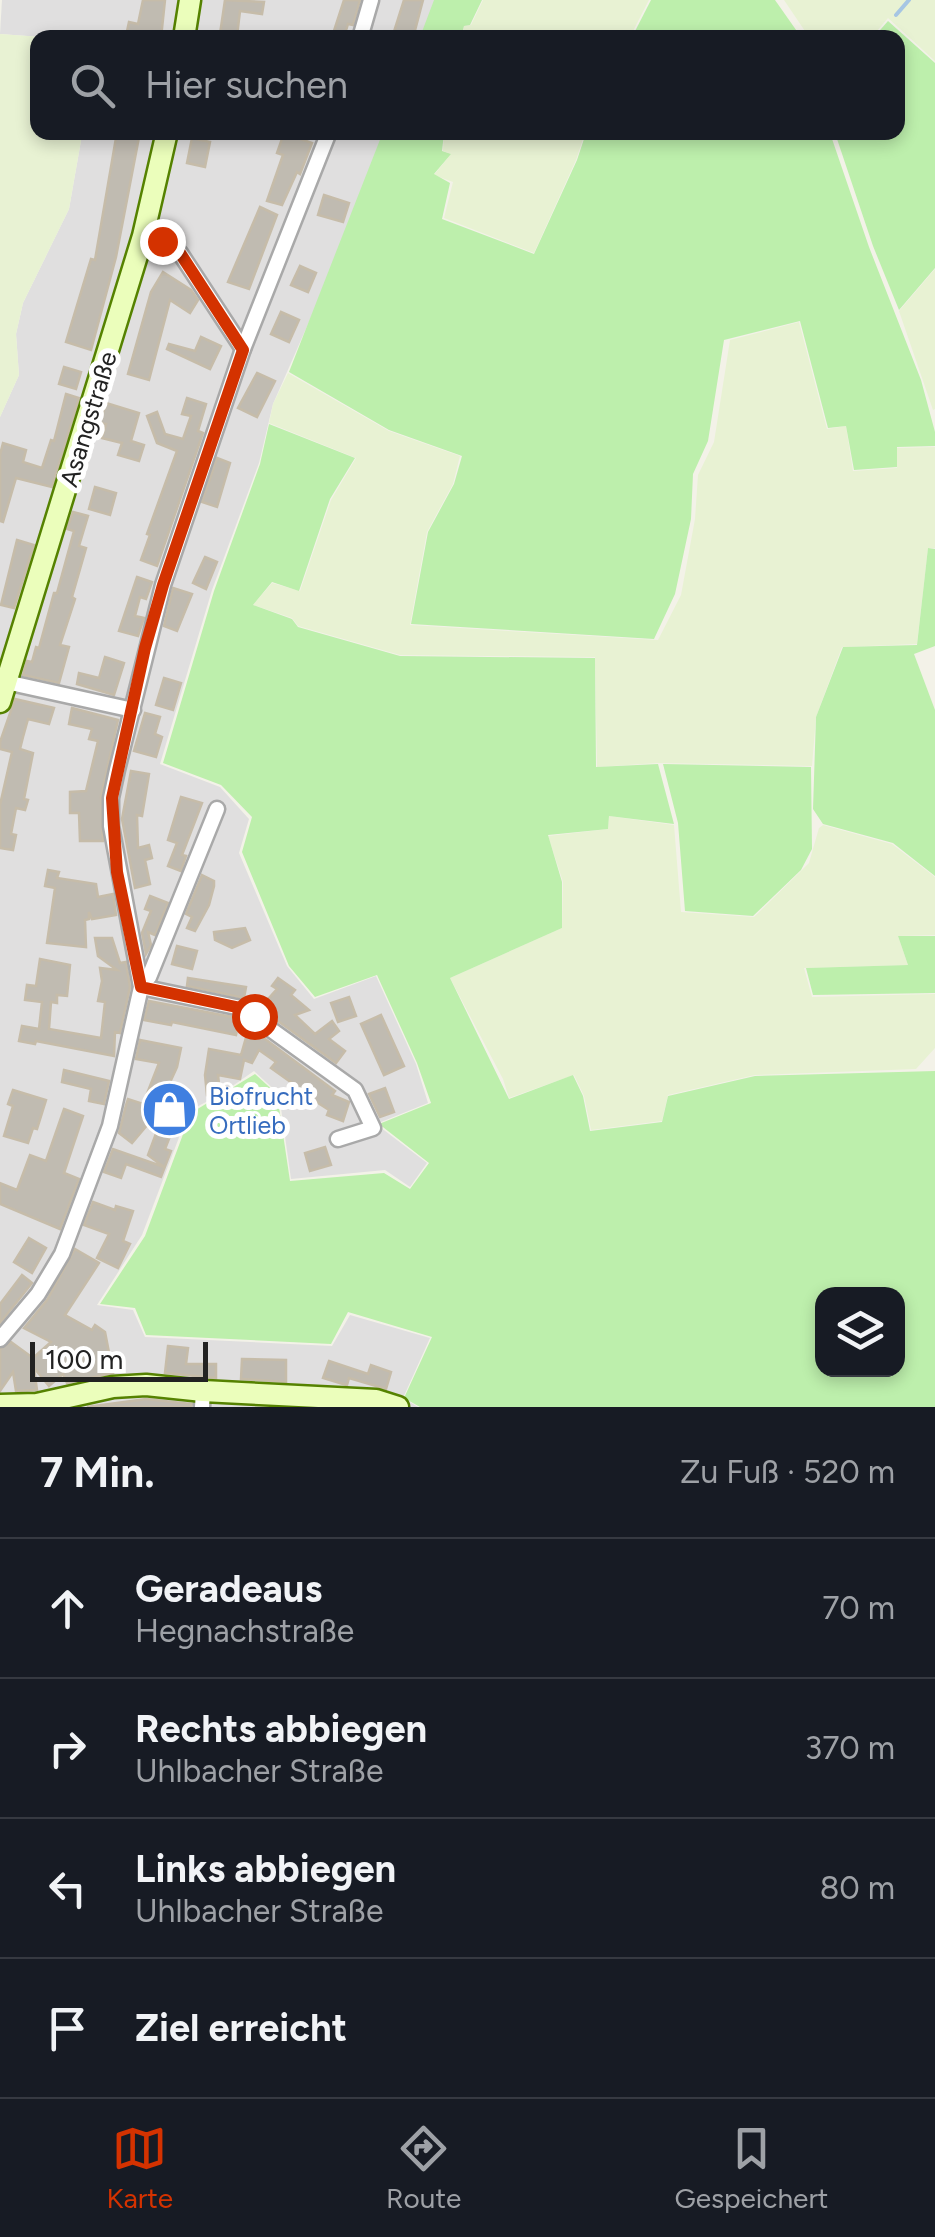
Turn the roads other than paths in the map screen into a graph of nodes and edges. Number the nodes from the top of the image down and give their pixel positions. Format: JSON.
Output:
{"nodes":[{"id":1,"x":190,"y":0,"type":"edge"},
{"id":2,"x":372,"y":0,"type":"edge"},
{"id":3,"x":185,"y":30,"type":"edge"},
{"id":4,"x":363,"y":30,"type":"edge"},
{"id":5,"x":165,"y":140,"type":"edge"},
{"id":6,"x":326,"y":140,"type":"edge"},
{"id":7,"x":143,"y":236,"type":"junction"},
{"id":8,"x":243,"y":350,"type":"junction"},
{"id":9,"x":3,"y":692,"type":"edge"},
{"id":10,"x":133,"y":710,"type":"junction"},
{"id":11,"x":217,"y":809,"type":"dead end"},
{"id":12,"x":141,"y":987,"type":"junction"},
{"id":13,"x":338,"y":1139,"type":"dead end"},
{"id":14,"x":0,"y":1339,"type":"edge"},
{"id":15,"x":203,"y":1399,"type":"edge"},
{"id":16,"x":273,"y":1401,"type":"edge"},
{"id":17,"x":0,"y":1405,"type":"edge"},
{"id":18,"x":398,"y":1407,"type":"edge"}],
"edges":[{"from":1,"to":3,"type":"street"},
{"from":2,"to":4,"type":"street"},
{"from":5,"to":7,"type":"street","name":"Asangstraße"},
{"from":6,"to":8,"type":"street"},
{"from":7,"to":8,"type":"street"},
{"from":7,"to":9,"type":"street","name":"Asangstraße"},
{"from":8,"to":10,"type":"street"},
{"from":9,"to":10,"type":"street"},
{"from":10,"to":12,"type":"street"},
{"from":11,"to":12,"type":"street"},
{"from":12,"to":13,"type":"street"},
{"from":12,"to":14,"type":"street"},
{"from":15,"to":16,"type":"street"},
{"from":15,"to":17,"type":"street"},
{"from":16,"to":18,"type":"street"}]}
